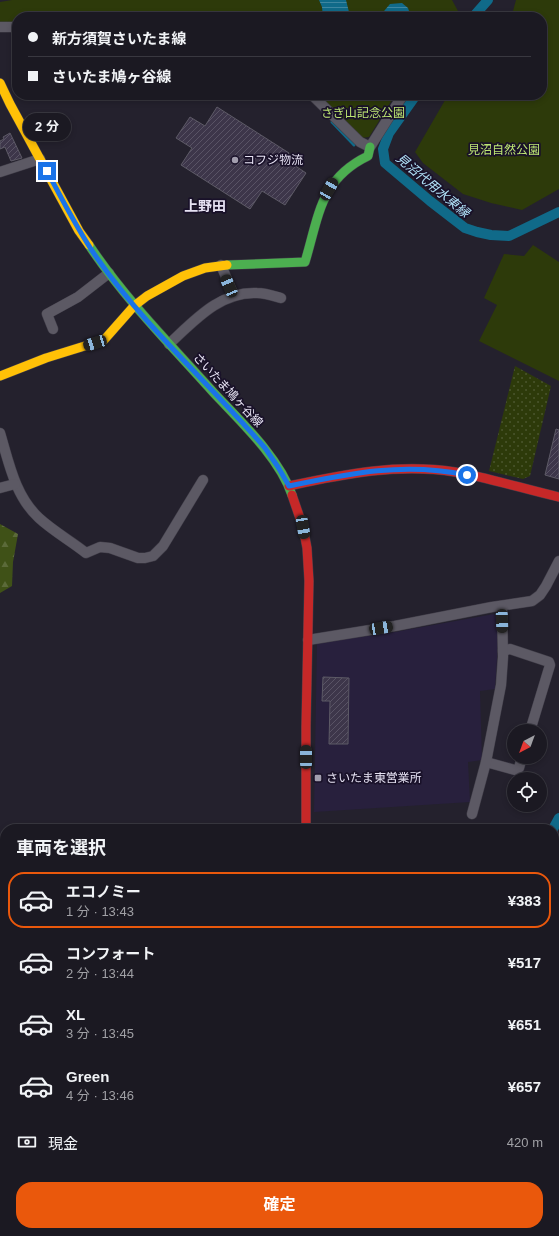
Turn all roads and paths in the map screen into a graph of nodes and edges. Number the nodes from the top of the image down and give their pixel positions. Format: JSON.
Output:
{"nodes":[{"id":1,"x":0,"y":27,"type":"edge"},
{"id":2,"x":12,"y":27,"type":"edge"},
{"id":3,"x":0,"y":83,"type":"edge"},
{"id":4,"x":317,"y":100,"type":"edge"},
{"id":5,"x":400,"y":100,"type":"edge"},
{"id":6,"x":370,"y":147,"type":"junction"},
{"id":7,"x":40,"y":159,"type":"junction"},
{"id":8,"x":0,"y":172,"type":"edge"},
{"id":9,"x":221,"y":265,"type":"junction"},
{"id":10,"x":109,"y":273,"type":"junction"},
{"id":11,"x":234,"y":296,"type":"junction"},
{"id":12,"x":281,"y":298,"type":"dead end"},
{"id":13,"x":134,"y":306,"type":"junction"},
{"id":14,"x":52,"y":329,"type":"dead end"},
{"id":15,"x":169,"y":344,"type":"junction"},
{"id":16,"x":0,"y":376,"type":"edge"},
{"id":17,"x":0,"y":433,"type":"edge"},
{"id":18,"x":203,"y":480,"type":"dead end"},
{"id":19,"x":14,"y":484,"type":"junction"},
{"id":20,"x":289,"y":486,"type":"junction"},
{"id":21,"x":0,"y":488,"type":"edge"},
{"id":22,"x":559,"y":497,"type":"edge"},
{"id":23,"x":559,"y":561,"type":"edge"},
{"id":24,"x":502,"y":606,"type":"junction"},
{"id":25,"x":308,"y":640,"type":"junction"},
{"id":26,"x":503,"y":651,"type":"junction"},
{"id":27,"x":532,"y":724,"type":"edge"},
{"id":28,"x":486,"y":762,"type":"junction"},
{"id":29,"x":520,"y":764,"type":"edge"},
{"id":30,"x":472,"y":814,"type":"dead end"},
{"id":31,"x":306,"y":824,"type":"edge"}],
"edges":[{"from":1,"to":2,"type":"street"},
{"from":3,"to":7,"type":"main road","name":"さいたま鳩ヶ谷線"},
{"from":4,"to":6,"type":"street"},
{"from":5,"to":6,"type":"street"},
{"from":6,"to":9,"type":"main road"},
{"from":7,"to":8,"type":"street"},
{"from":7,"to":10,"type":"main road","name":"さいたま鳩ヶ谷線"},
{"from":9,"to":11,"type":"street"},
{"from":9,"to":13,"type":"main road"},
{"from":10,"to":13,"type":"main road","name":"さいたま鳩ヶ谷線"},
{"from":10,"to":14,"type":"street"},
{"from":11,"to":12,"type":"street"},
{"from":11,"to":15,"type":"street"},
{"from":13,"to":15,"type":"main road","name":"さいたま鳩ヶ谷線"},
{"from":13,"to":16,"type":"main road"},
{"from":15,"to":20,"type":"main road","name":"さいたま鳩ヶ谷線"},
{"from":17,"to":19,"type":"street"},
{"from":18,"to":19,"type":"street"},
{"from":19,"to":21,"type":"street"},
{"from":20,"to":22,"type":"main road"},
{"from":20,"to":25,"type":"main road","name":"さいたま鳩ヶ谷線"},
{"from":23,"to":24,"type":"street"},
{"from":24,"to":25,"type":"street"},
{"from":24,"to":26,"type":"street"},
{"from":25,"to":31,"type":"main road","name":"さいたま鳩ヶ谷線"},
{"from":26,"to":27,"type":"street"},
{"from":26,"to":28,"type":"street"},
{"from":28,"to":29,"type":"street"},
{"from":28,"to":30,"type":"street"}]}
